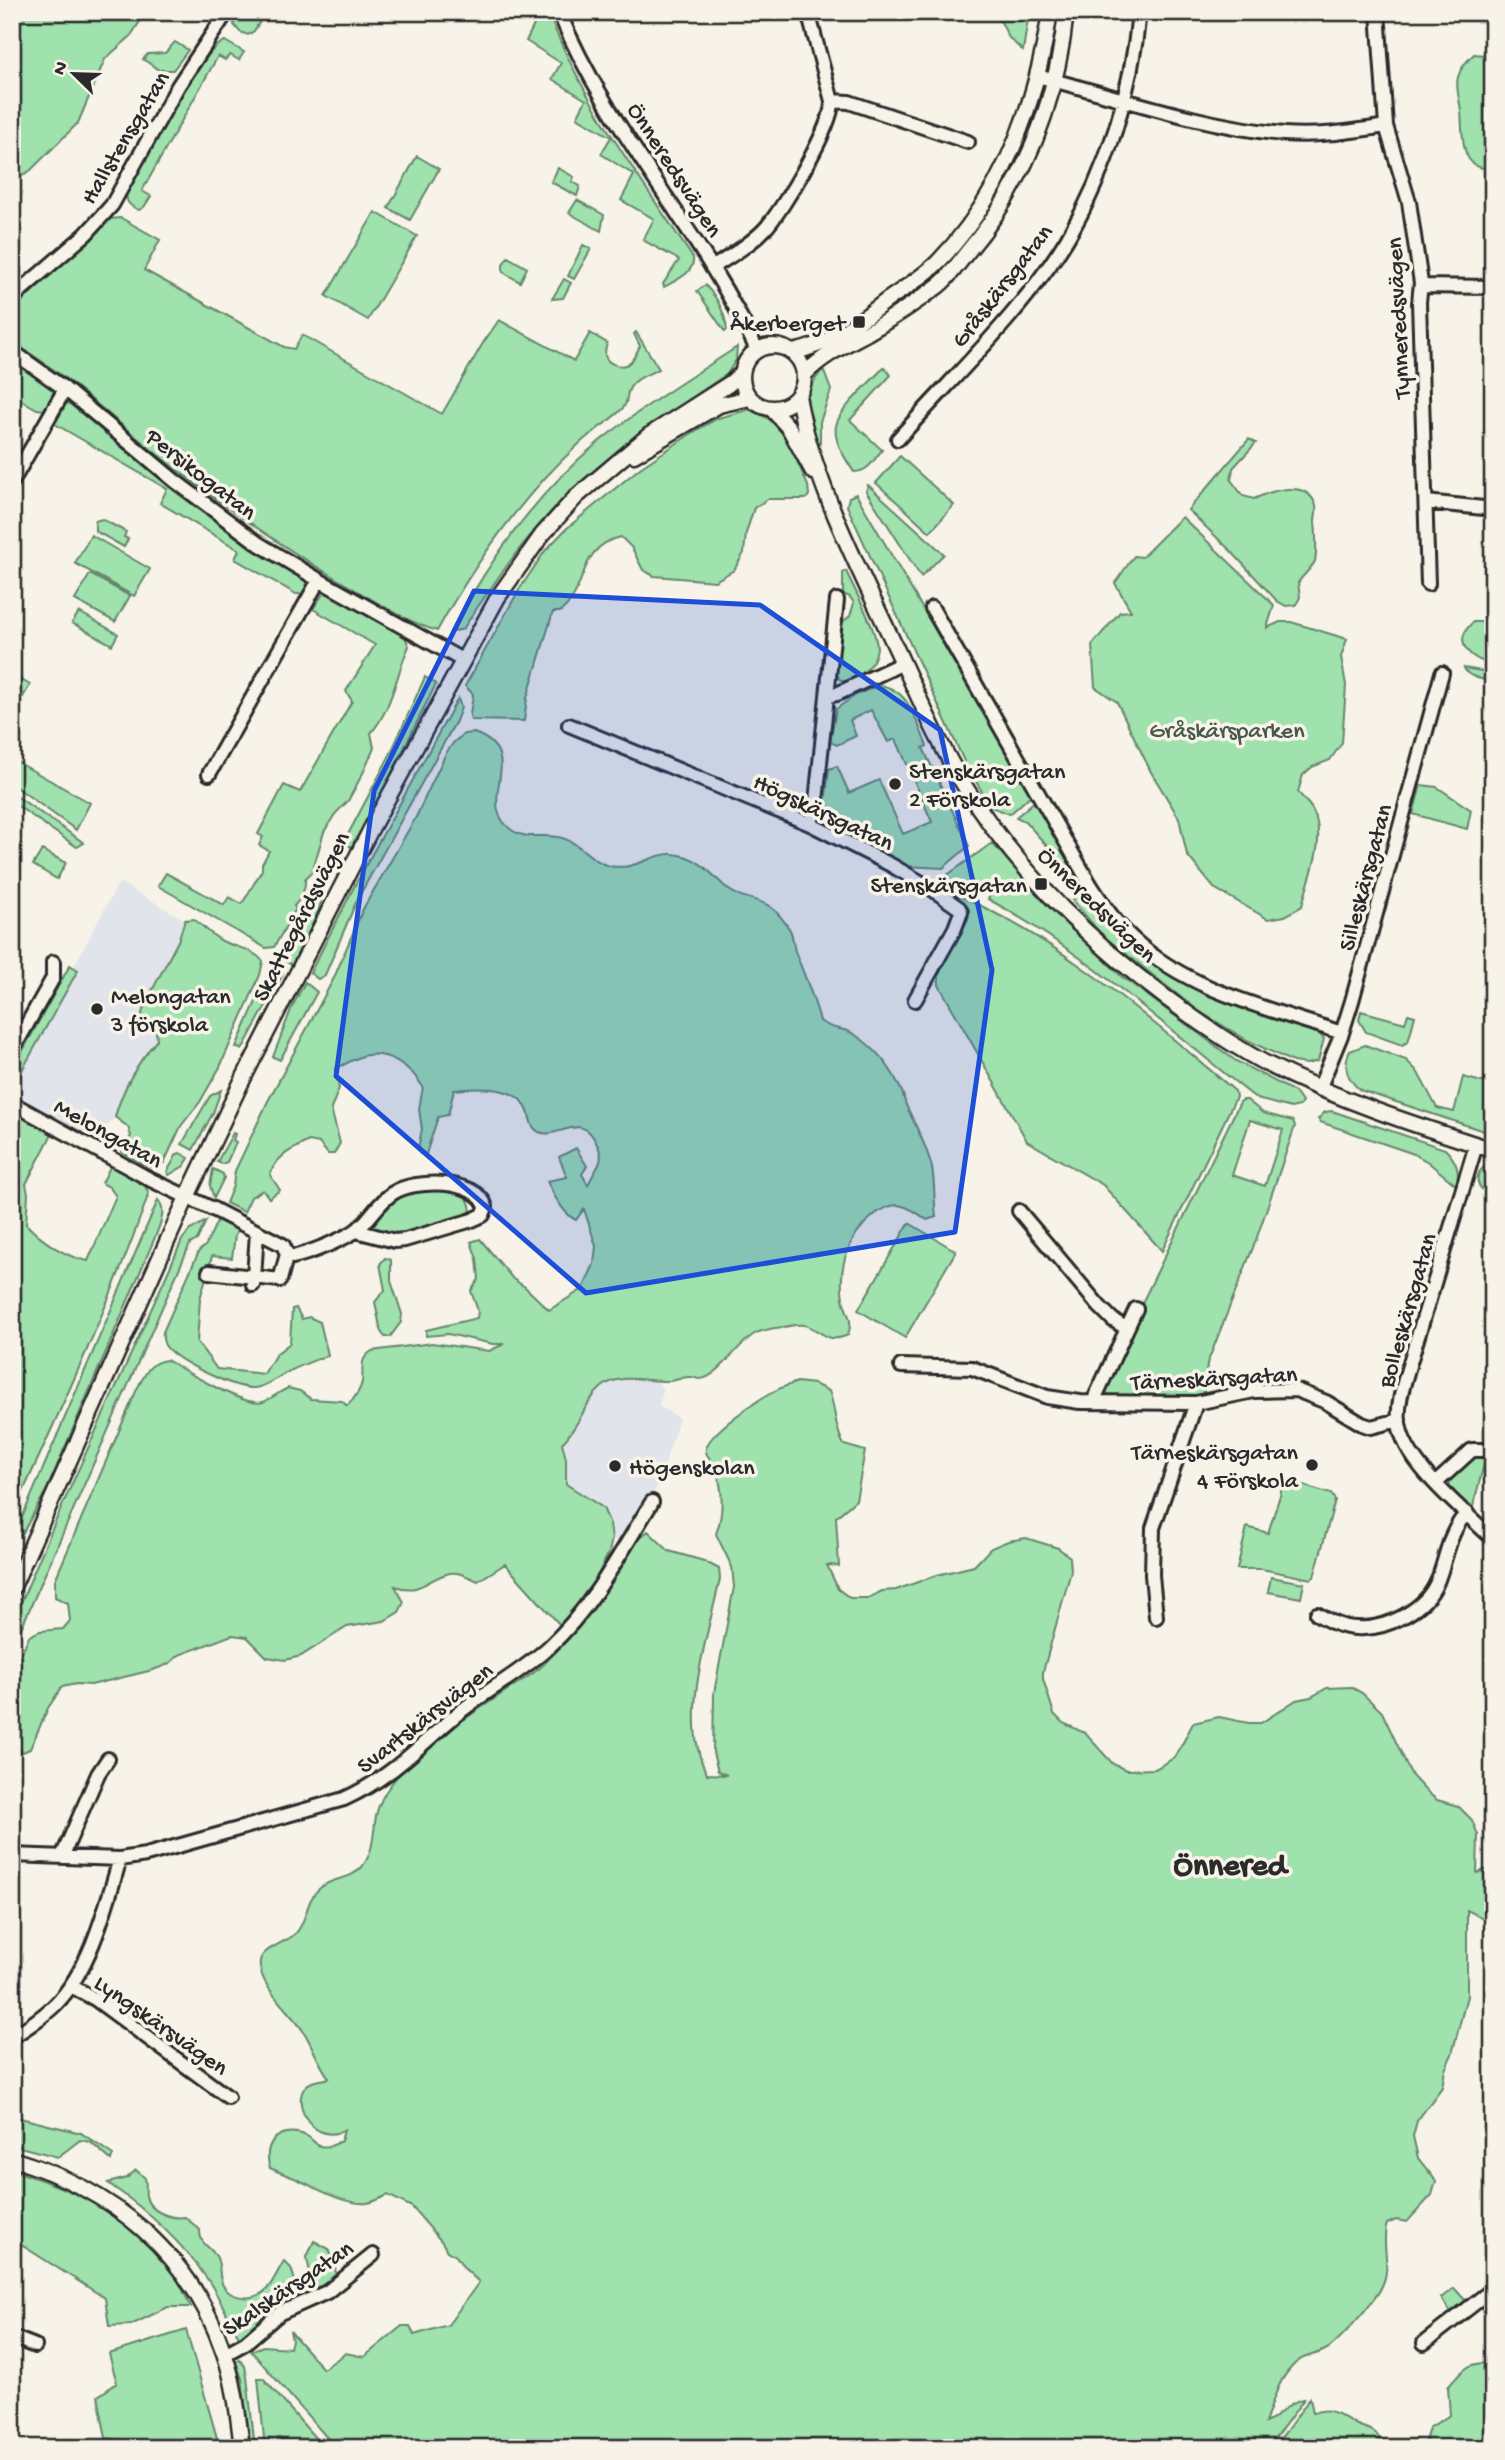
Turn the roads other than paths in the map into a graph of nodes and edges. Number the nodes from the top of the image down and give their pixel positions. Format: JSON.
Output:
{"nodes":[{"id":1,"x":227,"y":12,"type":"edge"},
{"id":2,"x":559,"y":12,"type":"edge"},
{"id":3,"x":808,"y":12,"type":"edge"},
{"id":4,"x":1050,"y":12,"type":"edge"},
{"id":5,"x":1066,"y":12,"type":"edge"},
{"id":6,"x":1139,"y":12,"type":"edge"},
{"id":7,"x":1378,"y":12,"type":"edge"},
{"id":8,"x":1037,"y":76,"type":"junction"},
{"id":9,"x":1054,"y":81,"type":"junction"},
{"id":10,"x":832,"y":101,"type":"junction"},
{"id":11,"x":1123,"y":101,"type":"junction"},
{"id":12,"x":1386,"y":126,"type":"junction"},
{"id":13,"x":968,"y":142,"type":"dead end"},
{"id":14,"x":712,"y":268,"type":"junction"},
{"id":15,"x":1421,"y":286,"type":"junction"},
{"id":16,"x":1493,"y":287,"type":"edge"},
{"id":17,"x":12,"y":298,"type":"edge"},
{"id":18,"x":757,"y":349,"type":"junction"},
{"id":19,"x":12,"y":351,"type":"edge"},
{"id":20,"x":793,"y":352,"type":"junction"},
{"id":21,"x":742,"y":373,"type":"junction"},
{"id":22,"x":805,"y":374,"type":"junction"},
{"id":23,"x":65,"y":389,"type":"junction"},
{"id":24,"x":798,"y":396,"type":"junction"},
{"id":25,"x":750,"y":398,"type":"junction"},
{"id":26,"x":771,"y":408,"type":"junction"},
{"id":27,"x":898,"y":439,"type":"dead end"},
{"id":28,"x":623,"y":458,"type":"junction"},
{"id":29,"x":12,"y":482,"type":"edge"},
{"id":30,"x":1426,"y":502,"type":"junction"},
{"id":31,"x":1493,"y":509,"type":"edge"},
{"id":32,"x":837,"y":517,"type":"junction"},
{"id":33,"x":319,"y":580,"type":"junction"},
{"id":34,"x":1428,"y":584,"type":"dead end"},
{"id":35,"x":837,"y":600,"type":"dead end"},
{"id":36,"x":932,"y":608,"type":"dead end"},
{"id":37,"x":462,"y":660,"type":"junction"},
{"id":38,"x":903,"y":663,"type":"junction"},
{"id":39,"x":1442,"y":674,"type":"dead end"},
{"id":40,"x":828,"y":696,"type":"junction"},
{"id":41,"x":569,"y":725,"type":"dead end"},
{"id":42,"x":209,"y":774,"type":"dead end"},
{"id":43,"x":810,"y":824,"type":"junction"},
{"id":44,"x":54,"y":962,"type":"dead end"},
{"id":45,"x":915,"y":1000,"type":"dead end"},
{"id":46,"x":1342,"y":1034,"type":"junction"},
{"id":47,"x":12,"y":1051,"type":"edge"},
{"id":48,"x":1319,"y":1089,"type":"junction"},
{"id":49,"x":12,"y":1103,"type":"edge"},
{"id":50,"x":1476,"y":1144,"type":"junction"},
{"id":51,"x":1493,"y":1150,"type":"edge"},
{"id":52,"x":187,"y":1196,"type":"junction"},
{"id":53,"x":1019,"y":1211,"type":"dead end"},
{"id":54,"x":257,"y":1231,"type":"junction"},
{"id":55,"x":356,"y":1231,"type":"junction"},
{"id":56,"x":287,"y":1254,"type":"junction"},
{"id":57,"x":209,"y":1272,"type":"dead end"},
{"id":58,"x":254,"y":1281,"type":"junction"},
{"id":59,"x":1136,"y":1309,"type":"dead end"},
{"id":60,"x":1126,"y":1328,"type":"junction"},
{"id":61,"x":901,"y":1366,"type":"dead end"},
{"id":62,"x":1093,"y":1402,"type":"junction"},
{"id":63,"x":1196,"y":1402,"type":"junction"},
{"id":64,"x":1399,"y":1420,"type":"junction"},
{"id":65,"x":1493,"y":1450,"type":"edge"},
{"id":66,"x":1436,"y":1483,"type":"junction"},
{"id":67,"x":652,"y":1502,"type":"dead end"},
{"id":68,"x":1467,"y":1513,"type":"junction"},
{"id":69,"x":1493,"y":1539,"type":"edge"},
{"id":70,"x":12,"y":1589,"type":"edge"},
{"id":71,"x":1317,"y":1614,"type":"dead end"},
{"id":72,"x":1156,"y":1617,"type":"dead end"},
{"id":73,"x":108,"y":1759,"type":"dead end"},
{"id":74,"x":12,"y":1855,"type":"edge"},
{"id":75,"x":62,"y":1857,"type":"junction"},
{"id":76,"x":120,"y":1859,"type":"junction"},
{"id":77,"x":71,"y":1986,"type":"junction"},
{"id":78,"x":12,"y":2037,"type":"edge"},
{"id":79,"x":228,"y":2097,"type":"dead end"},
{"id":80,"x":12,"y":2159,"type":"edge"},
{"id":81,"x":373,"y":2255,"type":"dead end"},
{"id":82,"x":1493,"y":2289,"type":"edge"},
{"id":83,"x":12,"y":2337,"type":"edge"},
{"id":84,"x":1424,"y":2343,"type":"dead end"},
{"id":85,"x":35,"y":2346,"type":"dead end"},
{"id":86,"x":225,"y":2354,"type":"junction"},
{"id":87,"x":242,"y":2448,"type":"edge"}],
"edges":[{"from":1,"to":17,"type":"street","name":"Hallstensgatan"},
{"from":2,"to":14,"type":"street","name":"Önneredsvägen"},
{"from":3,"to":10,"type":"street"},
{"from":4,"to":8,"type":"street"},
{"from":5,"to":9,"type":"street"},
{"from":6,"to":11,"type":"street","name":"Gråskärsgatan"},
{"from":7,"to":12,"type":"street","name":"Tynneredsvägen"},
{"from":8,"to":9,"type":"street"},
{"from":8,"to":20,"type":"street"},
{"from":9,"to":11,"type":"street"},
{"from":9,"to":22,"type":"street"},
{"from":10,"to":13,"type":"street"},
{"from":10,"to":14,"type":"street"},
{"from":11,"to":12,"type":"street"},
{"from":11,"to":27,"type":"street","name":"Gråskärsgatan"},
{"from":12,"to":15,"type":"street","name":"Tynneredsvägen"},
{"from":14,"to":18,"type":"street","name":"Önneredsvägen"},
{"from":15,"to":16,"type":"street"},
{"from":15,"to":30,"type":"street","name":"Tynneredsvägen"},
{"from":18,"to":20,"type":"street"},
{"from":18,"to":21,"type":"street","name":"Skattegårdsvägen"},
{"from":19,"to":23,"type":"street","name":"Persikogatan"},
{"from":20,"to":22,"type":"street"},
{"from":21,"to":25,"type":"street"},
{"from":21,"to":28,"type":"street","name":"Skattegårdsvägen"},
{"from":22,"to":24,"type":"street"},
{"from":23,"to":29,"type":"street"},
{"from":23,"to":33,"type":"street","name":"Persikogatan"},
{"from":24,"to":26,"type":"street"},
{"from":24,"to":32,"type":"street","name":"Önneredsvägen"},
{"from":25,"to":26,"type":"street"},
{"from":25,"to":28,"type":"street","name":"Skattegårdsvägen"},
{"from":26,"to":32,"type":"street","name":"Önneredsvägen"},
{"from":28,"to":37,"type":"street","name":"Skattegårdsvägen"},
{"from":30,"to":31,"type":"street"},
{"from":30,"to":34,"type":"street","name":"Tynneredsvägen"},
{"from":32,"to":38,"type":"street","name":"Önneredsvägen"},
{"from":33,"to":37,"type":"street","name":"Persikogatan"},
{"from":33,"to":42,"type":"street"},
{"from":35,"to":40,"type":"street"},
{"from":36,"to":46,"type":"street"},
{"from":37,"to":52,"type":"street","name":"Skattegårdsvägen"},
{"from":38,"to":40,"type":"street"},
{"from":38,"to":48,"type":"street","name":"Önneredsvägen"},
{"from":39,"to":46,"type":"street","name":"Silleskärsgatan"},
{"from":40,"to":43,"type":"street"},
{"from":41,"to":43,"type":"street","name":"Högskärsgatan"},
{"from":43,"to":45,"type":"street","name":"Högskärsgatan"},
{"from":44,"to":47,"type":"street"},
{"from":46,"to":48,"type":"street","name":"Silleskärsgatan"},
{"from":48,"to":50,"type":"street","name":"Önneredsvägen"},
{"from":49,"to":52,"type":"street","name":"Melongatan"},
{"from":50,"to":51,"type":"street","name":"Önneredsvägen"},
{"from":50,"to":64,"type":"street","name":"Bolleskärsgatan"},
{"from":52,"to":54,"type":"street","name":"Melongatan"},
{"from":52,"to":70,"type":"street","name":"Skattegårdsvägen"},
{"from":53,"to":60,"type":"street"},
{"from":54,"to":56,"type":"street","name":"Melongatan"},
{"from":54,"to":58,"type":"street"},
{"from":55,"to":55,"type":"street"},
{"from":55,"to":56,"type":"street"},
{"from":56,"to":58,"type":"street"},
{"from":57,"to":58,"type":"street"},
{"from":59,"to":60,"type":"street"},
{"from":60,"to":62,"type":"street"},
{"from":61,"to":62,"type":"street","name":"Tärneskärsgatan"},
{"from":62,"to":63,"type":"street","name":"Tärneskärsgatan"},
{"from":63,"to":64,"type":"street","name":"Tärneskärsgatan"},
{"from":63,"to":72,"type":"street"},
{"from":64,"to":66,"type":"street","name":"Bolleskärsgatan"},
{"from":65,"to":66,"type":"street"},
{"from":66,"to":68,"type":"street","name":"Bolleskärsgatan"},
{"from":67,"to":76,"type":"street","name":"Svartskärsvägen"},
{"from":68,"to":69,"type":"street","name":"Bolleskärsgatan"},
{"from":68,"to":71,"type":"street"},
{"from":73,"to":75,"type":"street"},
{"from":74,"to":75,"type":"street","name":"Svartskärsvägen"},
{"from":75,"to":76,"type":"street","name":"Svartskärsvägen"},
{"from":76,"to":77,"type":"street"},
{"from":77,"to":78,"type":"street"},
{"from":77,"to":79,"type":"street","name":"Lyngskärsvägen"},
{"from":80,"to":86,"type":"street"},
{"from":81,"to":86,"type":"street","name":"Skalskärsgatan"},
{"from":82,"to":84,"type":"street"},
{"from":83,"to":85,"type":"street"},
{"from":86,"to":87,"type":"street"}]}
